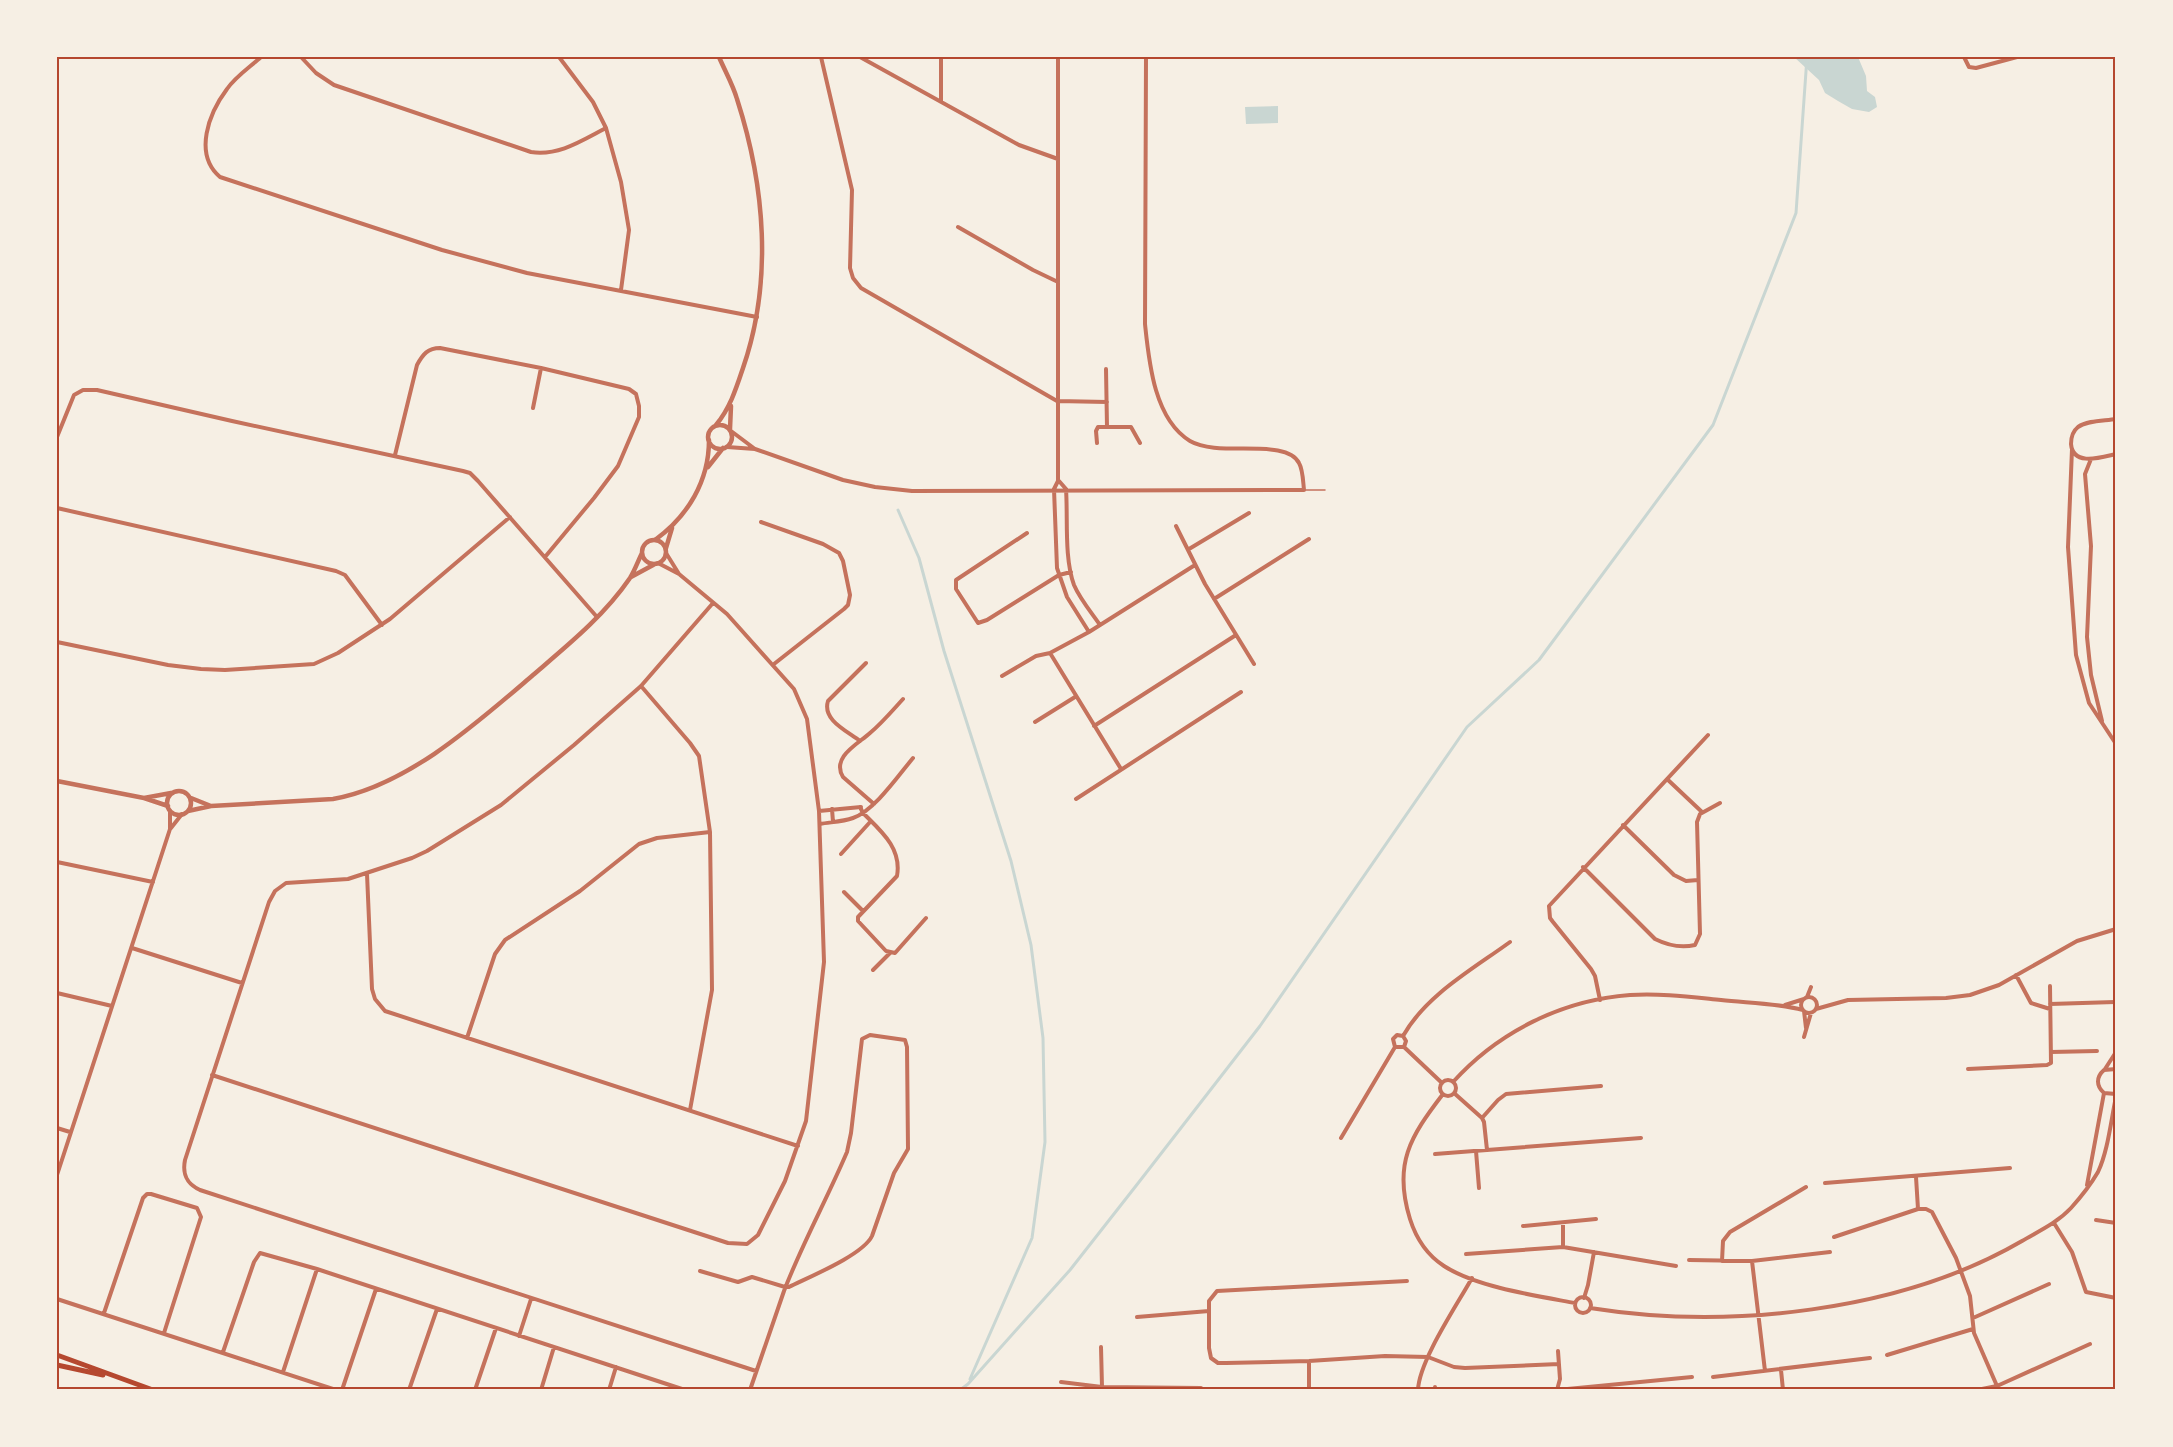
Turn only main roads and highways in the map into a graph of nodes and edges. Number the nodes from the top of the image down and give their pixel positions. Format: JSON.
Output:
{"nodes":[{"id":1,"x":57,"y":1355,"type":"edge"},
{"id":2,"x":57,"y":1365,"type":"edge"},
{"id":3,"x":122,"y":1380,"type":"junction"},
{"id":4,"x":153,"y":1390,"type":"edge"}],
"edges":[{"from":1,"to":3,"type":"main road"},
{"from":2,"to":3,"type":"main road"},
{"from":3,"to":4,"type":"main road"}]}
